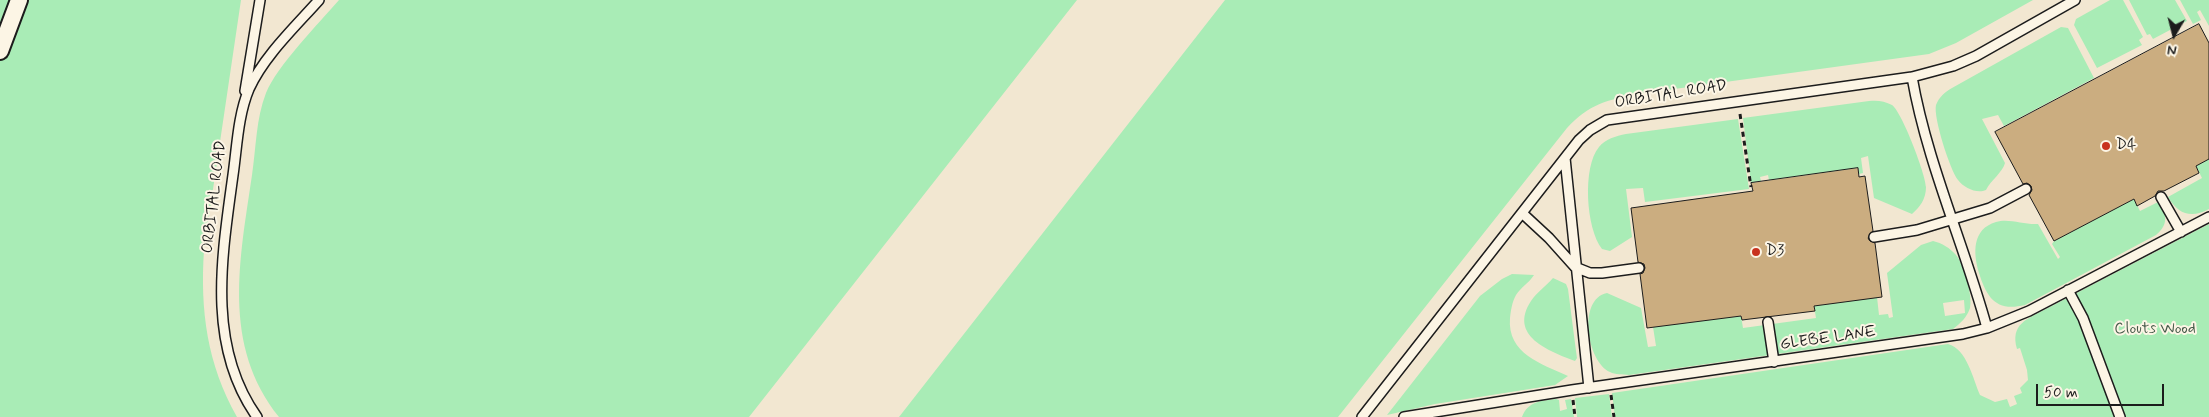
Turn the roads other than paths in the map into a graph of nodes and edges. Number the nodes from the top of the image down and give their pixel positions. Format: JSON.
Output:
{"nodes":[{"id":1,"x":19,"y":0,"type":"edge"},
{"id":2,"x":260,"y":0,"type":"edge"},
{"id":3,"x":319,"y":0,"type":"edge"},
{"id":4,"x":2075,"y":0,"type":"edge"},
{"id":5,"x":0,"y":51,"type":"edge"},
{"id":6,"x":1912,"y":77,"type":"junction"},
{"id":7,"x":240,"y":121,"type":"junction"},
{"id":8,"x":1565,"y":158,"type":"junction"},
{"id":9,"x":2026,"y":188,"type":"dead end"},
{"id":10,"x":2162,"y":197,"type":"dead end"},
{"id":11,"x":1522,"y":213,"type":"junction"},
{"id":12,"x":2209,"y":217,"type":"edge"},
{"id":13,"x":1953,"y":219,"type":"junction"},
{"id":14,"x":2181,"y":232,"type":"junction"},
{"id":15,"x":1874,"y":236,"type":"dead end"},
{"id":16,"x":1575,"y":267,"type":"junction"},
{"id":17,"x":1639,"y":268,"type":"dead end"},
{"id":18,"x":2068,"y":290,"type":"junction"},
{"id":19,"x":1768,"y":322,"type":"dead end"},
{"id":20,"x":1987,"y":328,"type":"junction"},
{"id":21,"x":1774,"y":362,"type":"junction"},
{"id":22,"x":1589,"y":388,"type":"junction"},
{"id":23,"x":1424,"y":415,"type":"edge"},
{"id":24,"x":257,"y":417,"type":"edge"},
{"id":25,"x":1362,"y":417,"type":"edge"},
{"id":26,"x":1404,"y":417,"type":"edge"},
{"id":27,"x":2120,"y":417,"type":"edge"}],
"edges":[{"from":1,"to":5,"type":"street"},
{"from":2,"to":7,"type":"lane"},
{"from":3,"to":7,"type":"lane","name":"ORBITAL ROAD"},
{"from":4,"to":6,"type":"lane","name":"ORBITAL ROAD"},
{"from":6,"to":8,"type":"lane","name":"ORBITAL ROAD"},
{"from":6,"to":13,"type":"lane"},
{"from":7,"to":24,"type":"lane","name":"ORBITAL ROAD"},
{"from":8,"to":11,"type":"lane","name":"ORBITAL ROAD"},
{"from":8,"to":16,"type":"lane"},
{"from":9,"to":13,"type":"lane"},
{"from":10,"to":14,"type":"lane"},
{"from":11,"to":16,"type":"lane"},
{"from":11,"to":25,"type":"lane","name":"ORBITAL ROAD"},
{"from":12,"to":14,"type":"lane","name":"GLEBE LANE"},
{"from":13,"to":15,"type":"lane"},
{"from":13,"to":20,"type":"lane"},
{"from":14,"to":18,"type":"lane","name":"GLEBE LANE"},
{"from":16,"to":17,"type":"lane"},
{"from":16,"to":22,"type":"lane"},
{"from":18,"to":20,"type":"lane","name":"GLEBE LANE"},
{"from":18,"to":27,"type":"lane"},
{"from":19,"to":21,"type":"lane"},
{"from":20,"to":21,"type":"lane","name":"GLEBE LANE"},
{"from":21,"to":22,"type":"lane","name":"GLEBE LANE"},
{"from":22,"to":23,"type":"lane","name":"GLEBE LANE"},
{"from":23,"to":26,"type":"lane","name":"GLEBE LANE"}]}
